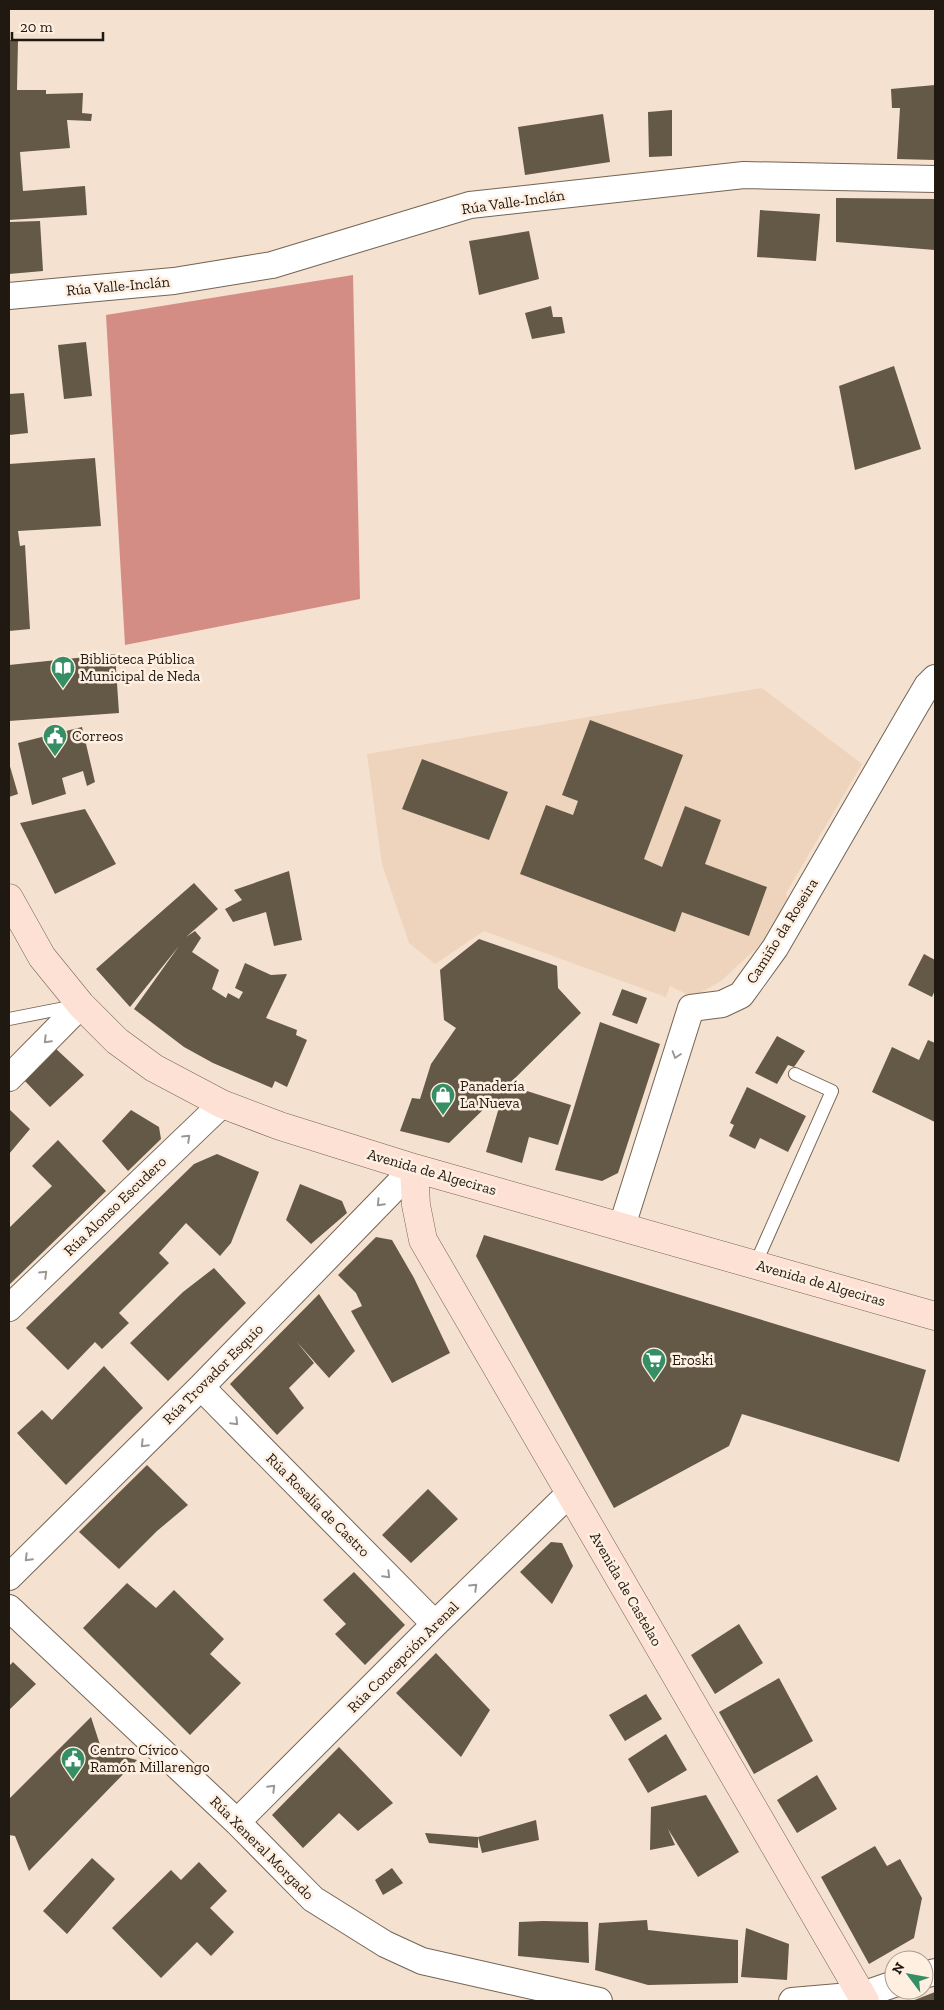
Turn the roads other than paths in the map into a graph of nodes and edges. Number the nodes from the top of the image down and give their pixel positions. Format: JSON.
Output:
{"nodes":[{"id":1,"x":935,"y":179,"type":"edge"},
{"id":2,"x":9,"y":296,"type":"edge"},
{"id":3,"x":935,"y":678,"type":"edge"},
{"id":4,"x":9,"y":898,"type":"edge"},
{"id":5,"x":81,"y":1005,"type":"junction"},
{"id":6,"x":9,"y":1019,"type":"edge"},
{"id":7,"x":795,"y":1074,"type":"dead end"},
{"id":8,"x":9,"y":1078,"type":"edge"},
{"id":9,"x":222,"y":1104,"type":"junction"},
{"id":10,"x":414,"y":1168,"type":"junction"},
{"id":11,"x":622,"y":1226,"type":"junction"},
{"id":12,"x":755,"y":1265,"type":"junction"},
{"id":13,"x":9,"y":1308,"type":"edge"},
{"id":14,"x":935,"y":1316,"type":"edge"},
{"id":15,"x":201,"y":1387,"type":"junction"},
{"id":16,"x":570,"y":1493,"type":"junction"},
{"id":17,"x":9,"y":1577,"type":"edge"},
{"id":18,"x":9,"y":1608,"type":"edge"},
{"id":19,"x":435,"y":1624,"type":"junction"},
{"id":20,"x":238,"y":1822,"type":"junction"},
{"id":21,"x":884,"y":1989,"type":"edge"},
{"id":22,"x":864,"y":1998,"type":"edge"},
{"id":23,"x":599,"y":2001,"type":"edge"},
{"id":24,"x":792,"y":2001,"type":"edge"}],
"edges":[{"from":1,"to":2,"type":"street","name":"Rúa Valle-Inclán"},
{"from":3,"to":11,"type":"street","name":"Camiño da Roseira","one_way":true},
{"from":4,"to":5,"type":"main road","name":"Avenida de Algeciras"},
{"from":5,"to":6,"type":"lane"},
{"from":5,"to":8,"type":"street","one_way":true},
{"from":5,"to":9,"type":"main road","name":"Avenida de Algeciras"},
{"from":7,"to":12,"type":"lane"},
{"from":9,"to":10,"type":"main road","name":"Avenida de Algeciras"},
{"from":13,"to":9,"type":"street","name":"Rúa Alonso Escudero","one_way":true},
{"from":10,"to":11,"type":"main road","name":"Avenida de Algeciras"},
{"from":10,"to":15,"type":"street","name":"Rúa Trovador Esquío","one_way":true},
{"from":10,"to":16,"type":"main road","name":"Avenida de Castelao"},
{"from":11,"to":12,"type":"main road","name":"Avenida de Algeciras"},
{"from":12,"to":14,"type":"main road","name":"Avenida de Algeciras"},
{"from":15,"to":17,"type":"street","name":"Rúa Trovador Esquío","one_way":true},
{"from":15,"to":19,"type":"street","name":"Rúa Rosalía de Castro","one_way":true},
{"from":19,"to":16,"type":"street","name":"Rúa Concepción Arenal","one_way":true},
{"from":16,"to":22,"type":"main road","name":"Avenida de Castelao"},
{"from":18,"to":20,"type":"street","name":"Rúa Xeneral Morgado"},
{"from":20,"to":19,"type":"street","name":"Rúa Concepción Arenal","one_way":true},
{"from":20,"to":23,"type":"street","name":"Rúa Xeneral Morgado"},
{"from":21,"to":22,"type":"street"},
{"from":22,"to":24,"type":"street"}]}
